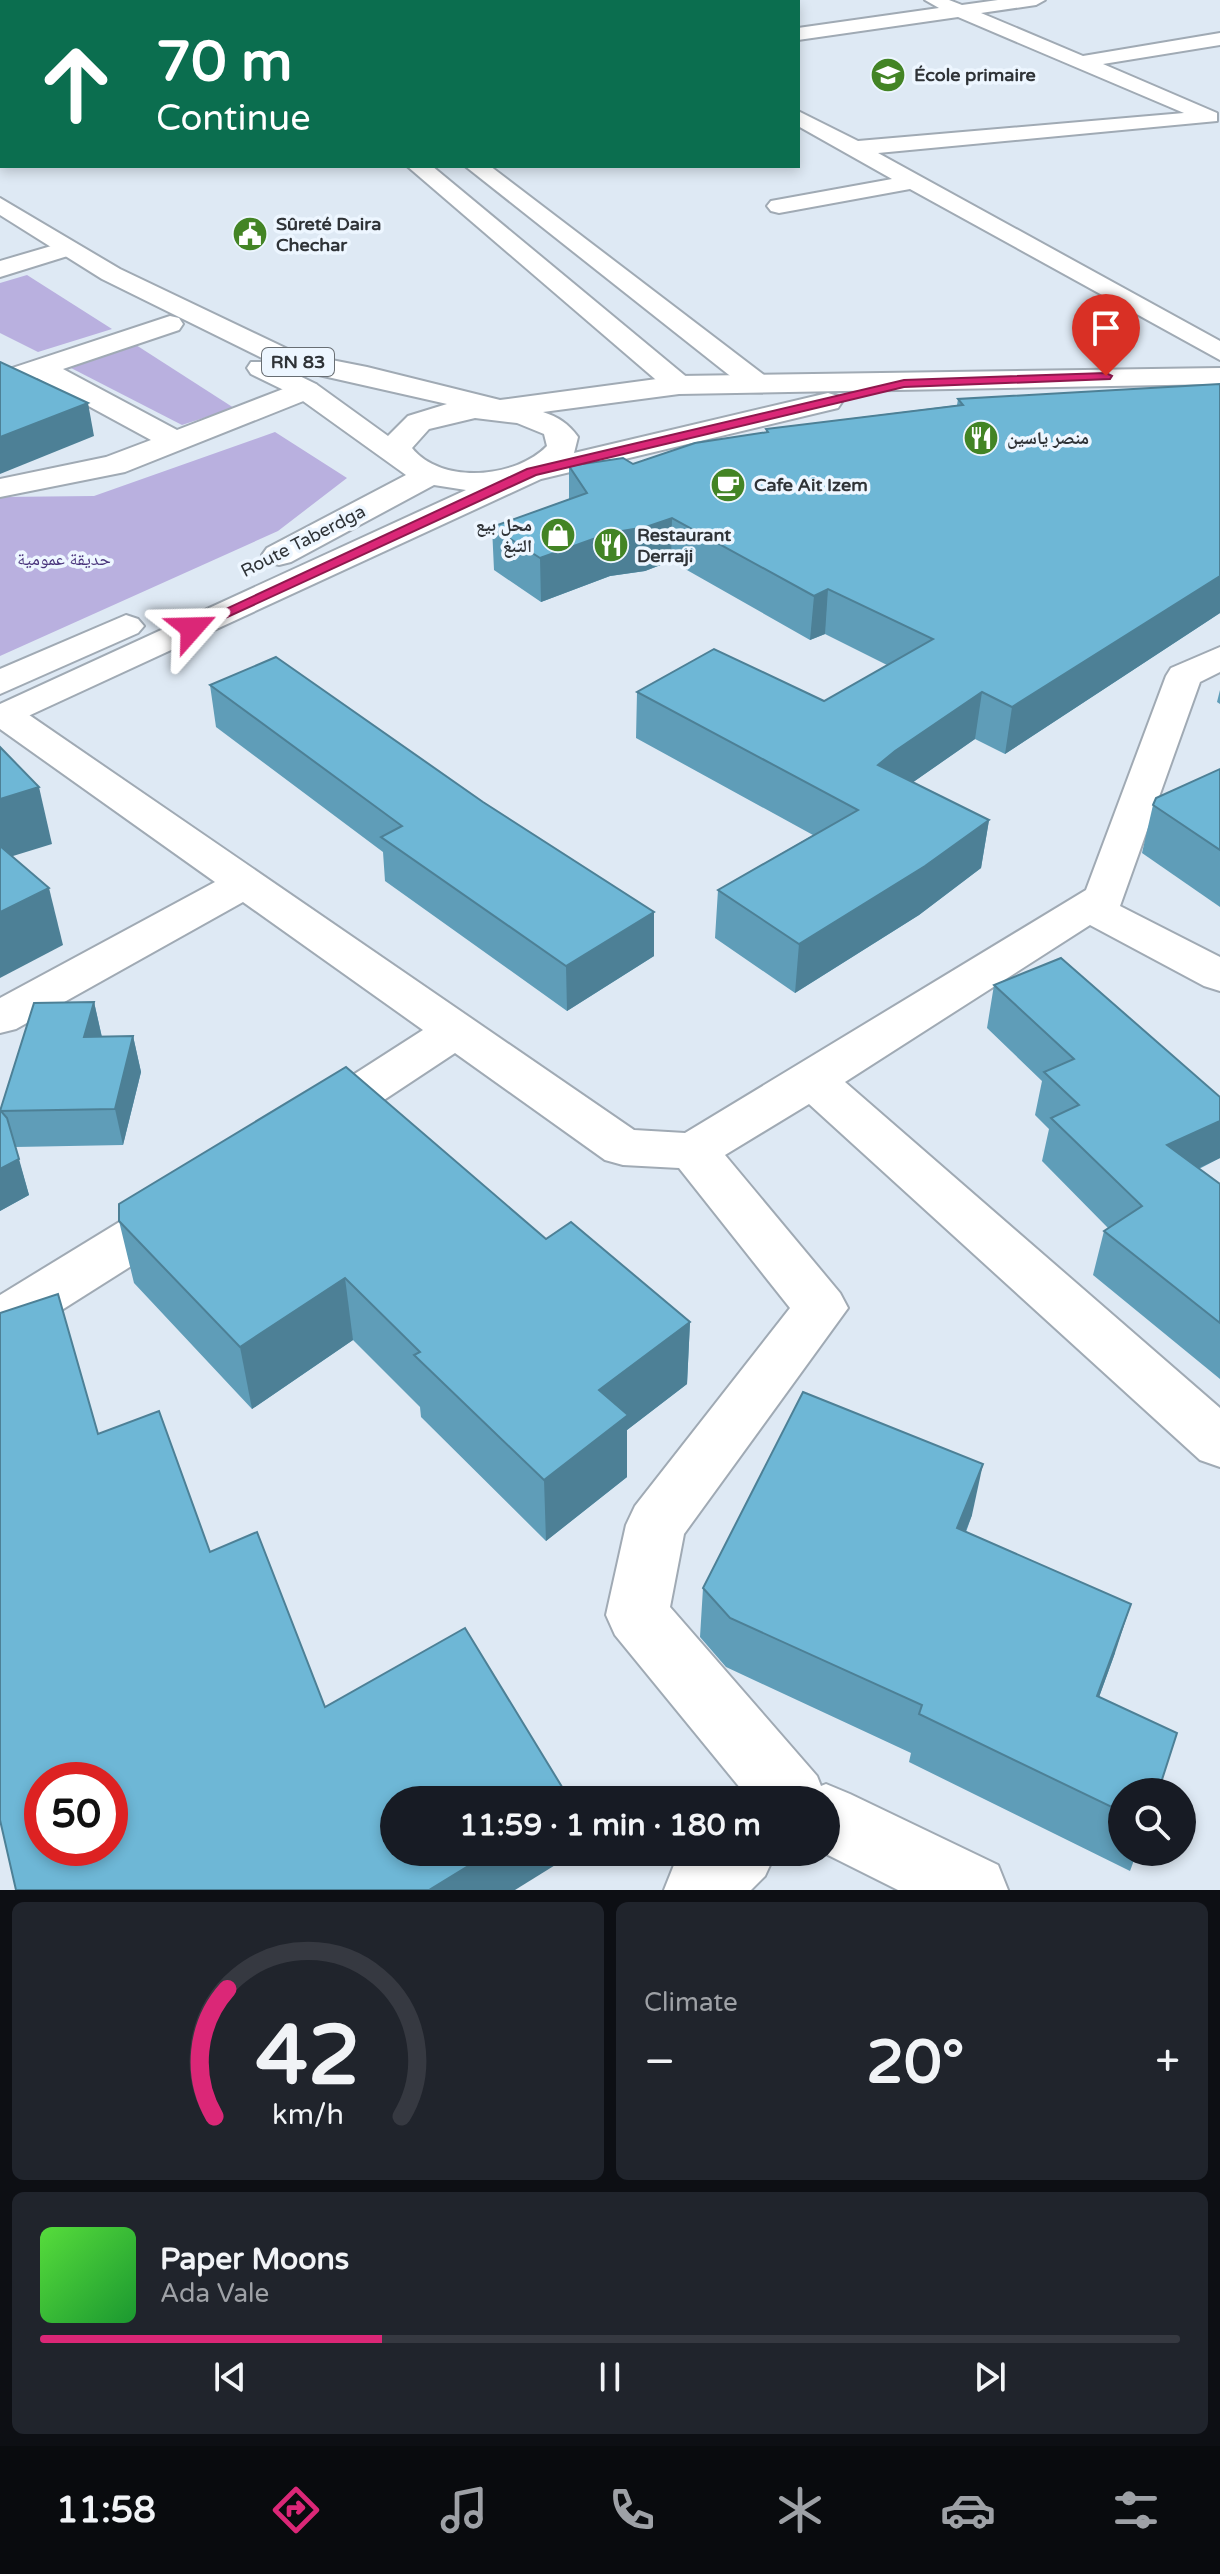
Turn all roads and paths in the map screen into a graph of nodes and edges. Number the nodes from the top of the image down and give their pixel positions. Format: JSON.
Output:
{"nodes":[{"id":1,"x":934,"y":0,"type":"edge"},
{"id":2,"x":1036,"y":0,"type":"edge"},
{"id":3,"x":959,"y":10,"type":"junction"},
{"id":4,"x":807,"y":32,"type":"edge"},
{"id":5,"x":1220,"y":39,"type":"edge"},
{"id":6,"x":1080,"y":62,"type":"junction"},
{"id":7,"x":800,"y":118,"type":"edge"},
{"id":8,"x":1215,"y":119,"type":"edge"},
{"id":9,"x":856,"y":148,"type":"junction"},
{"id":10,"x":420,"y":168,"type":"edge"},
{"id":11,"x":479,"y":168,"type":"edge"},
{"id":12,"x":916,"y":181,"type":"junction"},
{"id":13,"x":0,"y":205,"type":"edge"},
{"id":14,"x":779,"y":206,"type":"dead end"},
{"id":15,"x":65,"y":249,"type":"junction"},
{"id":16,"x":0,"y":269,"type":"edge"},
{"id":17,"x":111,"y":274,"type":"junction"},
{"id":18,"x":170,"y":324,"type":"junction"},
{"id":19,"x":1220,"y":352,"type":"edge"},
{"id":20,"x":39,"y":368,"type":"junction"},
{"id":21,"x":1220,"y":376,"type":"edge"},
{"id":22,"x":0,"y":381,"type":"edge"},
{"id":23,"x":904,"y":383,"type":"junction"},
{"id":24,"x":758,"y":384,"type":"junction"},
{"id":25,"x":679,"y":385,"type":"junction"},
{"id":26,"x":306,"y":390,"type":"junction"},
{"id":27,"x":500,"y":409,"type":"junction"},
{"id":28,"x":178,"y":442,"type":"junction"},
{"id":29,"x":415,"y":467,"type":"junction"},
{"id":30,"x":531,"y":472,"type":"junction"},
{"id":31,"x":0,"y":488,"type":"edge"},
{"id":32,"x":1220,"y":658,"type":"edge"},
{"id":33,"x":2,"y":706,"type":"edge"},
{"id":34,"x":245,"y":883,"type":"junction"},
{"id":35,"x":1089,"y":907,"type":"junction"},
{"id":36,"x":1220,"y":976,"type":"edge"},
{"id":37,"x":0,"y":1018,"type":"edge"},
{"id":38,"x":457,"y":1030,"type":"junction"},
{"id":39,"x":812,"y":1080,"type":"junction"},
{"id":40,"x":277,"y":1147,"type":"edge"},
{"id":41,"x":693,"y":1151,"type":"junction"},
{"id":42,"x":215,"y":1187,"type":"edge"},
{"id":43,"x":0,"y":1322,"type":"edge"},
{"id":44,"x":1220,"y":1443,"type":"edge"},
{"id":45,"x":781,"y":1786,"type":"edge"},
{"id":46,"x":840,"y":1825,"type":"edge"},
{"id":47,"x":726,"y":1866,"type":"edge"},
{"id":48,"x":699,"y":1890,"type":"edge"},
{"id":49,"x":973,"y":1890,"type":"edge"}],
"edges":[{"from":1,"to":3,"type":"street"},
{"from":2,"to":3,"type":"street"},
{"from":3,"to":4,"type":"street"},
{"from":3,"to":6,"type":"street"},
{"from":5,"to":6,"type":"street"},
{"from":6,"to":8,"type":"street"},
{"from":7,"to":9,"type":"street"},
{"from":8,"to":9,"type":"street"},
{"from":9,"to":12,"type":"street"},
{"from":10,"to":25,"type":"street"},
{"from":11,"to":24,"type":"street"},
{"from":12,"to":14,"type":"street"},
{"from":12,"to":19,"type":"street"},
{"from":13,"to":15,"type":"street","number":"RN 83"},
{"from":15,"to":16,"type":"street"},
{"from":15,"to":17,"type":"street","number":"RN 83"},
{"from":17,"to":18,"type":"street","number":"RN 83"},
{"from":17,"to":27,"type":"street","number":"RN 83"},
{"from":18,"to":20,"type":"street"},
{"from":18,"to":26,"type":"street","number":"RN 83"},
{"from":20,"to":22,"type":"street"},
{"from":20,"to":28,"type":"street"},
{"from":21,"to":23,"type":"street","number":"RN 83"},
{"from":23,"to":24,"type":"street","number":"RN 83"},
{"from":23,"to":30,"type":"street","number":"RN 83"},
{"from":24,"to":25,"type":"street","number":"RN 83"},
{"from":25,"to":27,"type":"street","number":"RN 83"},
{"from":26,"to":28,"type":"street"},
{"from":26,"to":29,"type":"street","number":"RN 83"},
{"from":27,"to":29,"type":"street"},
{"from":27,"to":30,"type":"street"},
{"from":28,"to":31,"type":"street"},
{"from":29,"to":30,"type":"street"},
{"from":29,"to":33,"type":"street","name":"Route Taberdga"},
{"from":30,"to":33,"type":"street","name":"Route Taberdga"},
{"from":32,"to":35,"type":"street"},
{"from":33,"to":34,"type":"street"},
{"from":34,"to":37,"type":"street"},
{"from":34,"to":38,"type":"street"},
{"from":35,"to":36,"type":"street"},
{"from":35,"to":39,"type":"street"},
{"from":38,"to":40,"type":"street"},
{"from":38,"to":41,"type":"street"},
{"from":39,"to":41,"type":"street"},
{"from":39,"to":44,"type":"street"},
{"from":41,"to":45,"type":"street"},
{"from":42,"to":43,"type":"street"},
{"from":46,"to":49,"type":"street"},
{"from":47,"to":48,"type":"street"}]}
